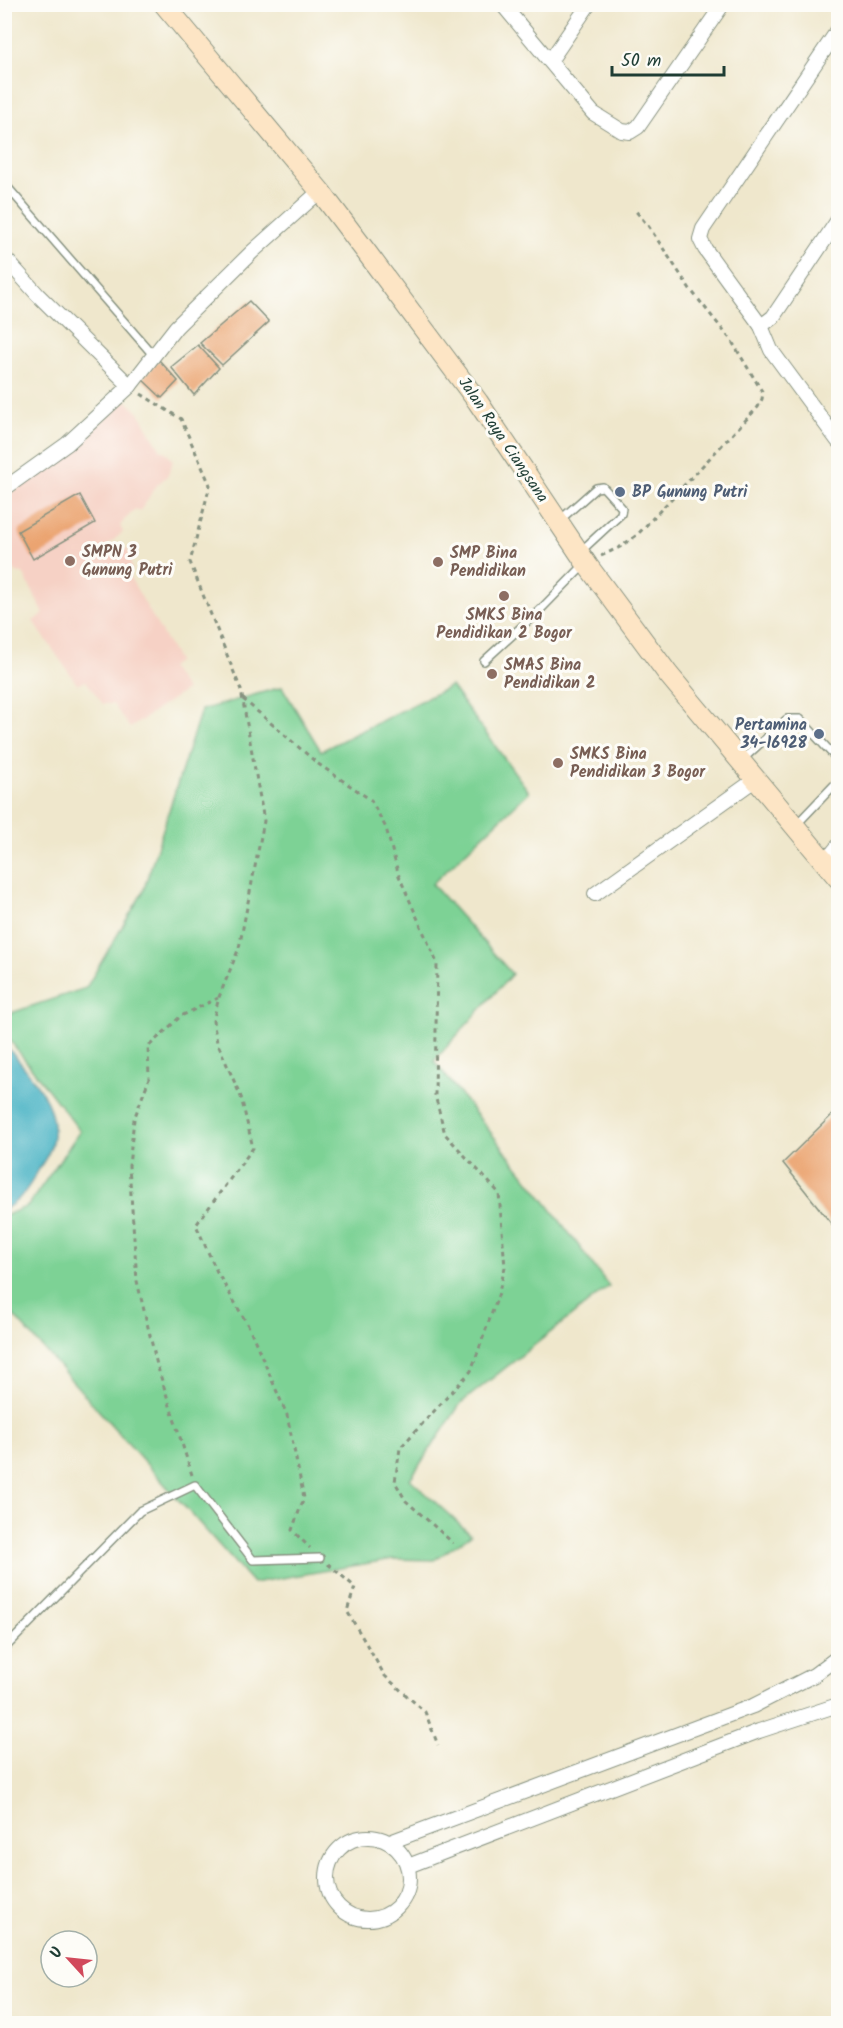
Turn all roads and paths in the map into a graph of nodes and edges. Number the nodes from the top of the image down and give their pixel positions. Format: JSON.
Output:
{"nodes":[{"id":1,"x":164,"y":4,"type":"edge"},
{"id":2,"x":502,"y":4,"type":"edge"},
{"id":3,"x":589,"y":4,"type":"edge"},
{"id":4,"x":723,"y":4,"type":"edge"},
{"id":5,"x":838,"y":30,"type":"edge"},
{"id":6,"x":550,"y":61,"type":"junction"},
{"id":7,"x":4,"y":183,"type":"edge"},
{"id":8,"x":320,"y":191,"type":"junction"},
{"id":9,"x":634,"y":209,"type":"dead end"},
{"id":10,"x":838,"y":220,"type":"edge"},
{"id":11,"x":4,"y":257,"type":"edge"},
{"id":12,"x":761,"y":326,"type":"junction"},
{"id":13,"x":153,"y":355,"type":"junction"},
{"id":14,"x":130,"y":386,"type":"junction"},
{"id":15,"x":836,"y":431,"type":"edge"},
{"id":16,"x":4,"y":489,"type":"edge"},
{"id":17,"x":558,"y":521,"type":"junction"},
{"id":18,"x":584,"y":561,"type":"junction"},
{"id":19,"x":484,"y":661,"type":"dead end"},
{"id":20,"x":242,"y":699,"type":"junction"},
{"id":21,"x":838,"y":760,"type":"edge"},
{"id":22,"x":740,"y":762,"type":"junction"},
{"id":23,"x":838,"y":777,"type":"edge"},
{"id":24,"x":756,"y":779,"type":"junction"},
{"id":25,"x":794,"y":827,"type":"junction"},
{"id":26,"x":838,"y":846,"type":"edge"},
{"id":27,"x":825,"y":862,"type":"junction"},
{"id":28,"x":838,"y":878,"type":"edge"},
{"id":29,"x":595,"y":894,"type":"dead end"},
{"id":30,"x":219,"y":997,"type":"junction"},
{"id":31,"x":195,"y":1485,"type":"junction"},
{"id":32,"x":453,"y":1543,"type":"dead end"},
{"id":33,"x":320,"y":1558,"type":"junction"},
{"id":34,"x":4,"y":1649,"type":"edge"},
{"id":35,"x":838,"y":1656,"type":"edge"},
{"id":36,"x":838,"y":1705,"type":"edge"},
{"id":37,"x":438,"y":1745,"type":"dead end"},
{"id":38,"x":390,"y":1842,"type":"junction"},
{"id":39,"x":408,"y":1866,"type":"junction"}],
"edges":[{"from":1,"to":8,"type":"main road","name":"Jalan Raya Ciangsana"},
{"from":2,"to":6,"type":"street"},
{"from":3,"to":6,"type":"street"},
{"from":4,"to":6,"type":"street"},
{"from":5,"to":12,"type":"street"},
{"from":7,"to":13,"type":"lane"},
{"from":8,"to":13,"type":"street"},
{"from":8,"to":17,"type":"main road","name":"Jalan Raya Ciangsana"},
{"from":9,"to":18,"type":"path"},
{"from":10,"to":12,"type":"street"},
{"from":11,"to":14,"type":"street"},
{"from":12,"to":15,"type":"street"},
{"from":13,"to":14,"type":"street"},
{"from":14,"to":16,"type":"street"},
{"from":14,"to":20,"type":"path"},
{"from":17,"to":18,"type":"main road","name":"Jalan Raya Ciangsana"},
{"from":17,"to":18,"type":"lane"},
{"from":18,"to":19,"type":"lane"},
{"from":18,"to":22,"type":"main road","name":"Jalan Raya Ciangsana"},
{"from":20,"to":30,"type":"path"},
{"from":20,"to":32,"type":"path"},
{"from":21,"to":22,"type":"lane"},
{"from":22,"to":24,"type":"main road","name":"Jalan Raya Ciangsana"},
{"from":23,"to":25,"type":"lane"},
{"from":24,"to":25,"type":"main road","name":"Jalan Raya Ciangsana"},
{"from":24,"to":29,"type":"street"},
{"from":25,"to":27,"type":"main road","name":"Jalan Raya Ciangsana"},
{"from":26,"to":27,"type":"street"},
{"from":27,"to":28,"type":"main road","name":"Jalan Raya Ciangsana"},
{"from":30,"to":31,"type":"path"},
{"from":30,"to":33,"type":"path"},
{"from":31,"to":33,"type":"lane"},
{"from":31,"to":34,"type":"lane"},
{"from":33,"to":37,"type":"path"},
{"from":35,"to":38,"type":"street"},
{"from":36,"to":39,"type":"street"},
{"from":38,"to":39,"type":"street"},
{"from":38,"to":39,"type":"street"}]}
